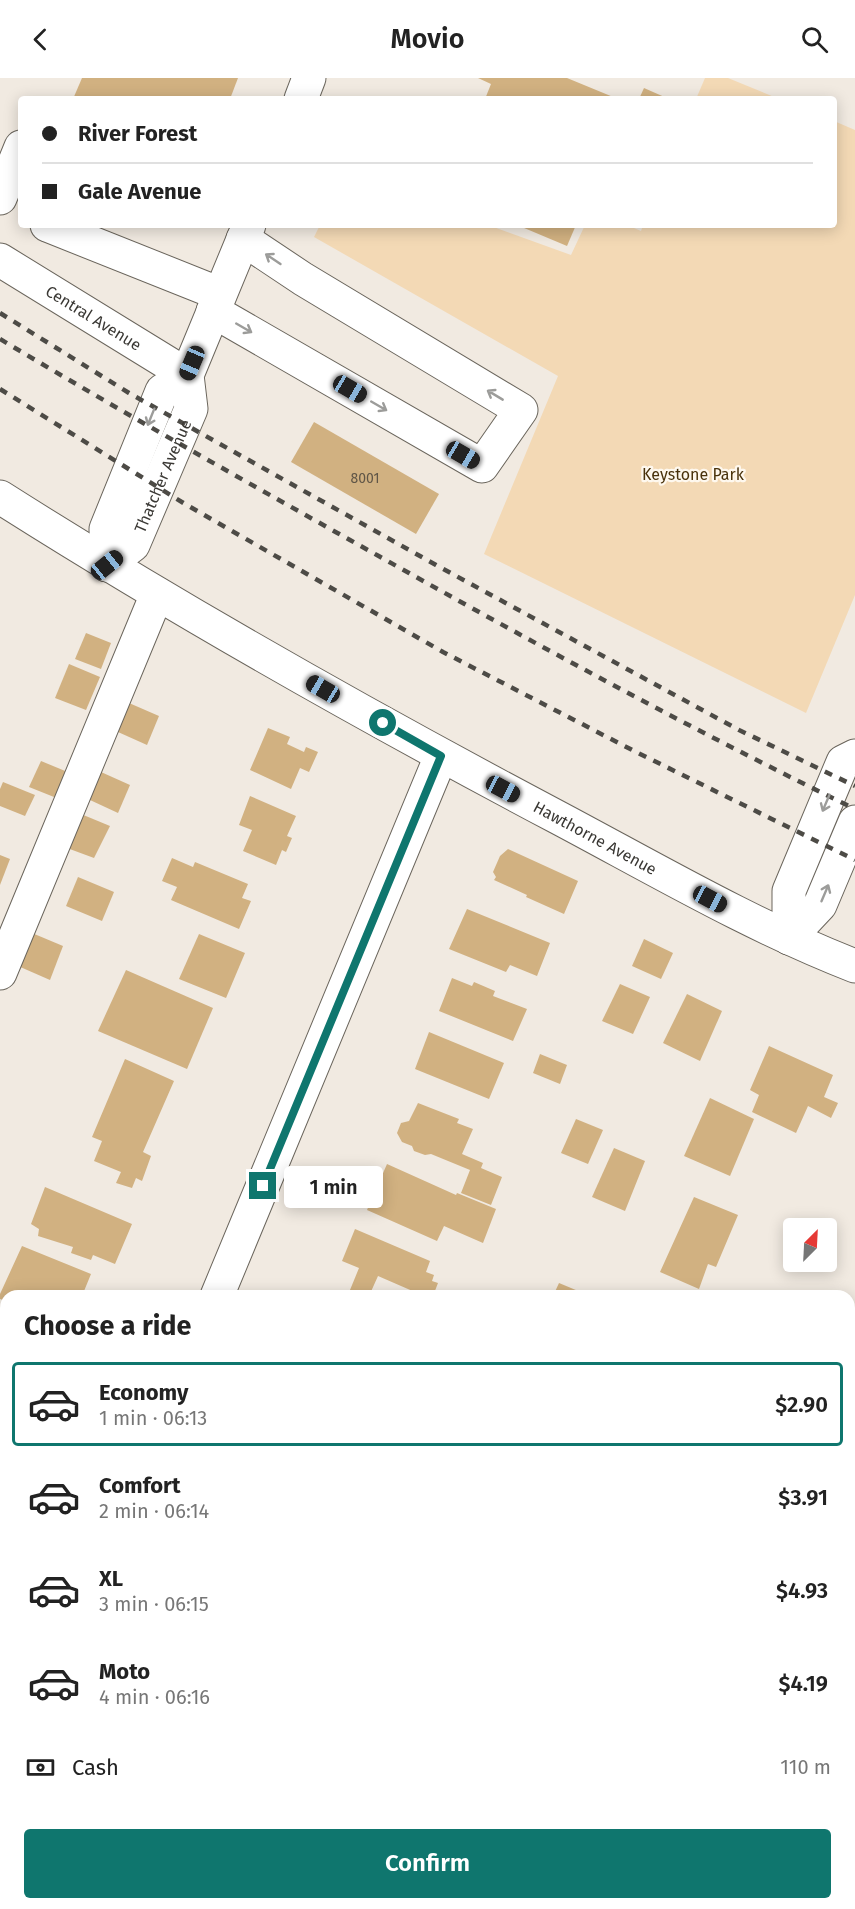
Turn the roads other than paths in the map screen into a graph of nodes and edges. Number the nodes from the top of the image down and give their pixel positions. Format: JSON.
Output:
{"nodes":[{"id":1,"x":309,"y":78,"type":"edge"},
{"id":2,"x":302,"y":96,"type":"edge"},
{"id":3,"x":18,"y":154,"type":"edge"},
{"id":4,"x":0,"y":198,"type":"edge"},
{"id":5,"x":0,"y":206,"type":"edge"},
{"id":6,"x":18,"y":213,"type":"edge"},
{"id":7,"x":54,"y":228,"type":"edge"},
{"id":8,"x":246,"y":232,"type":"edge"},
{"id":9,"x":0,"y":260,"type":"edge"},
{"id":10,"x":217,"y":302,"type":"junction"},
{"id":11,"x":187,"y":375,"type":"junction"},
{"id":12,"x":0,"y":497,"type":"edge"},
{"id":13,"x":107,"y":565,"type":"junction"},
{"id":14,"x":157,"y":594,"type":"junction"},
{"id":15,"x":441,"y":756,"type":"junction"},
{"id":16,"x":855,"y":756,"type":"edge"},
{"id":17,"x":855,"y":822,"type":"edge"},
{"id":18,"x":789,"y":938,"type":"junction"},
{"id":19,"x":855,"y":966,"type":"edge"},
{"id":20,"x":0,"y":973,"type":"edge"},
{"id":21,"x":219,"y":1290,"type":"edge"}],
"edges":[{"from":1,"to":2,"type":"street"},
{"from":3,"to":4,"type":"street"},
{"from":5,"to":6,"type":"street"},
{"from":7,"to":10,"type":"street"},
{"from":8,"to":10,"type":"street"},
{"from":10,"to":8,"type":"street","one_way":true},
{"from":9,"to":11,"type":"street","name":"Central Avenue"},
{"from":10,"to":11,"type":"street"},
{"from":11,"to":13,"type":"street","name":"Thatcher Avenue"},
{"from":12,"to":13,"type":"street","name":"Hawthorne Avenue"},
{"from":13,"to":14,"type":"street","name":"Hawthorne Avenue"},
{"from":14,"to":15,"type":"street","name":"Hawthorne Avenue"},
{"from":14,"to":20,"type":"street"},
{"from":15,"to":18,"type":"street","name":"Hawthorne Avenue"},
{"from":15,"to":21,"type":"street"},
{"from":16,"to":18,"type":"street","one_way":true},
{"from":18,"to":17,"type":"street","one_way":true},
{"from":18,"to":19,"type":"street","name":"Hawthorne Avenue"}]}
